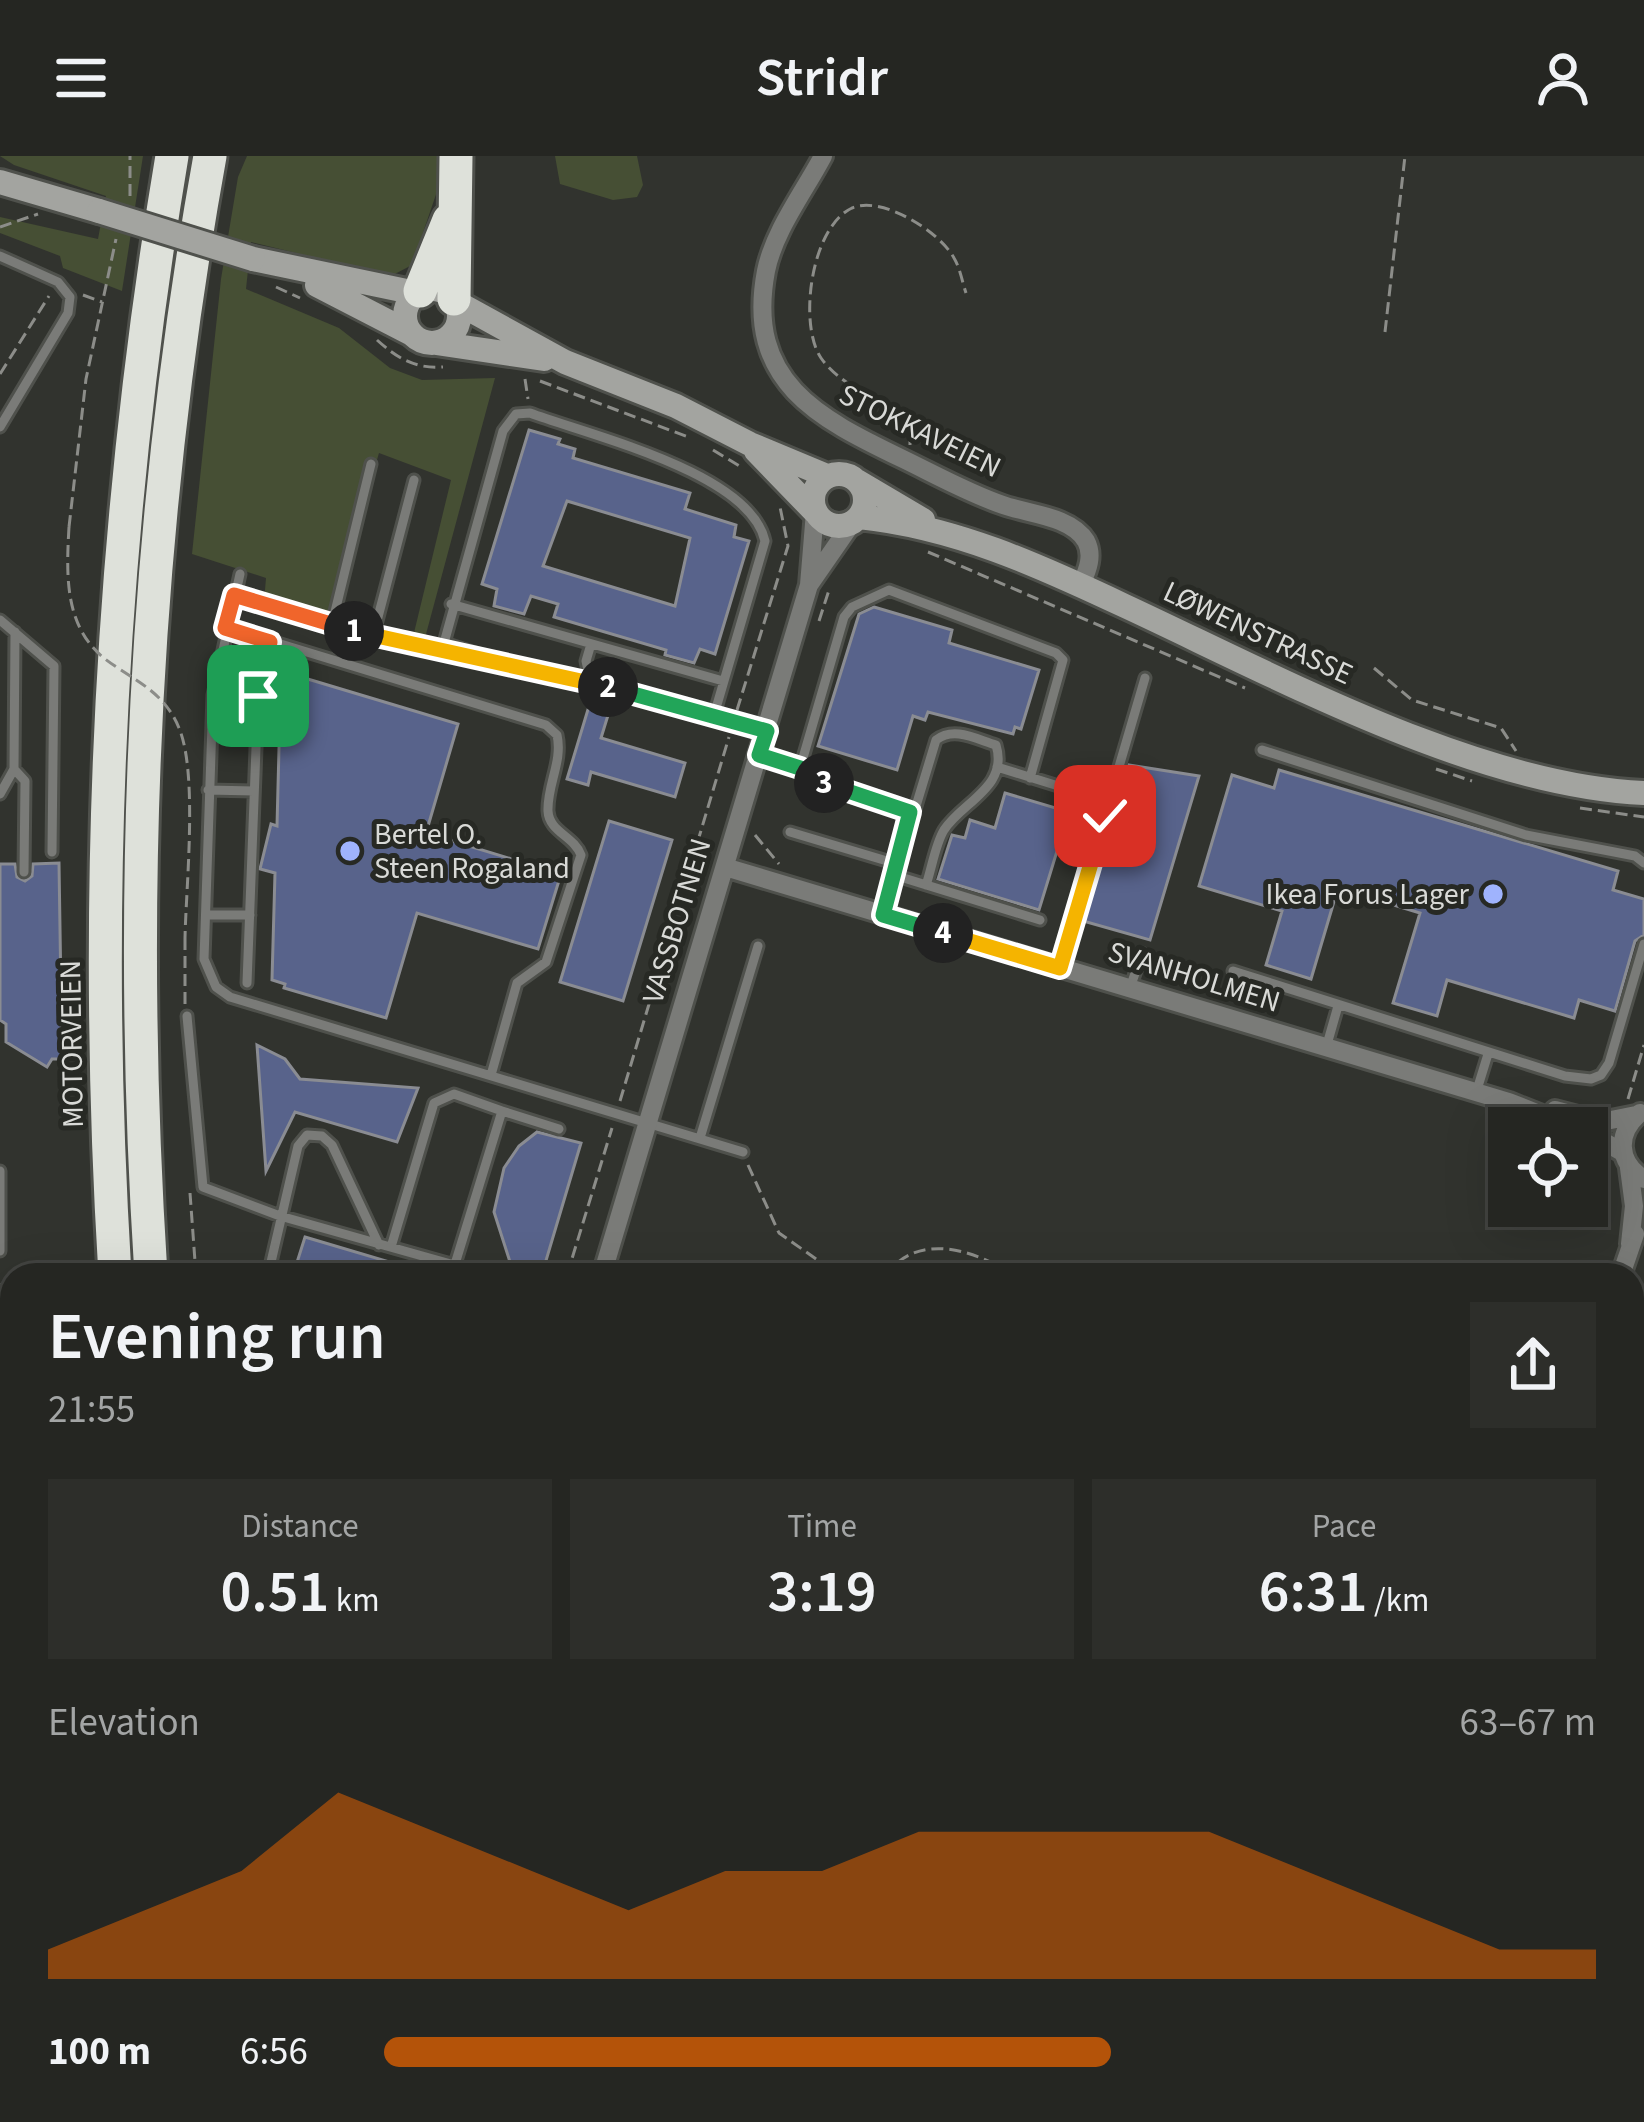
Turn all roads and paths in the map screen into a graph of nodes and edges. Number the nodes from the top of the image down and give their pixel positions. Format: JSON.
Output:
{"nodes":[{"id":1,"x":210,"y":156,"type":"edge"},
{"id":2,"x":224,"y":156,"type":"edge"},
{"id":3,"x":456,"y":156,"type":"edge"},
{"id":4,"x":823,"y":156,"type":"edge"},
{"id":5,"x":1406,"y":156,"type":"edge"},
{"id":6,"x":169,"y":162,"type":"edge"},
{"id":7,"x":5,"y":181,"type":"edge"},
{"id":8,"x":202,"y":198,"type":"junction"},
{"id":9,"x":455,"y":207,"type":"junction"},
{"id":10,"x":40,"y":213,"type":"dead end"},
{"id":11,"x":0,"y":227,"type":"edge"},
{"id":12,"x":0,"y":256,"type":"edge"},
{"id":13,"x":262,"y":268,"type":"junction"},
{"id":14,"x":58,"y":282,"type":"junction"},
{"id":15,"x":418,"y":292,"type":"junction"},
{"id":16,"x":966,"y":292,"type":"dead end"},
{"id":17,"x":307,"y":301,"type":"dead end"},
{"id":18,"x":455,"y":301,"type":"junction"},
{"id":19,"x":102,"y":302,"type":"dead end"},
{"id":20,"x":1385,"y":332,"type":"dead end"},
{"id":21,"x":412,"y":334,"type":"junction"},
{"id":22,"x":377,"y":341,"type":"dead end"},
{"id":23,"x":436,"y":343,"type":"junction"},
{"id":24,"x":565,"y":362,"type":"junction"},
{"id":25,"x":454,"y":366,"type":"dead end"},
{"id":26,"x":0,"y":374,"type":"edge"},
{"id":27,"x":5,"y":408,"type":"edge"},
{"id":28,"x":530,"y":413,"type":"junction"},
{"id":29,"x":0,"y":427,"type":"edge"},
{"id":30,"x":750,"y":445,"type":"junction"},
{"id":31,"x":903,"y":459,"type":"junction"},
{"id":32,"x":371,"y":464,"type":"dead end"},
{"id":33,"x":827,"y":476,"type":"junction"},
{"id":34,"x":414,"y":480,"type":"dead end"},
{"id":35,"x":857,"y":481,"type":"junction"},
{"id":36,"x":733,"y":494,"type":"junction"},
{"id":37,"x":779,"y":504,"type":"dead end"},
{"id":38,"x":815,"y":512,"type":"junction"},
{"id":39,"x":855,"y":520,"type":"junction"},
{"id":40,"x":935,"y":527,"type":"junction"},
{"id":41,"x":921,"y":549,"type":"dead end"},
{"id":42,"x":240,"y":574,"type":"dead end"},
{"id":43,"x":808,"y":585,"type":"junction"},
{"id":44,"x":1081,"y":585,"type":"junction"},
{"id":45,"x":234,"y":595,"type":"junction"},
{"id":46,"x":452,"y":604,"type":"junction"},
{"id":47,"x":0,"y":620,"type":"edge"},
{"id":48,"x":332,"y":624,"type":"junction"},
{"id":49,"x":225,"y":628,"type":"junction"},
{"id":50,"x":15,"y":632,"type":"junction"},
{"id":51,"x":373,"y":636,"type":"junction"},
{"id":52,"x":270,"y":642,"type":"junction"},
{"id":53,"x":591,"y":644,"type":"junction"},
{"id":54,"x":451,"y":649,"type":"junction"},
{"id":55,"x":1374,"y":668,"type":"dead end"},
{"id":56,"x":1145,"y":678,"type":"dead end"},
{"id":57,"x":723,"y":681,"type":"junction"},
{"id":58,"x":591,"y":684,"type":"junction"},
{"id":59,"x":1260,"y":695,"type":"dead end"},
{"id":60,"x":714,"y":716,"type":"junction"},
{"id":61,"x":734,"y":722,"type":"junction"},
{"id":62,"x":767,"y":731,"type":"junction"},
{"id":63,"x":1262,"y":750,"type":"dead end"},
{"id":64,"x":759,"y":755,"type":"junction"},
{"id":65,"x":997,"y":767,"type":"junction"},
{"id":66,"x":1430,"y":767,"type":"dead end"},
{"id":67,"x":800,"y":768,"type":"junction"},
{"id":68,"x":1516,"y":768,"type":"junction"},
{"id":69,"x":14,"y":769,"type":"junction"},
{"id":70,"x":1452,"y":776,"type":"dead end"},
{"id":71,"x":1644,"y":776,"type":"edge"},
{"id":72,"x":1030,"y":778,"type":"junction"},
{"id":73,"x":1561,"y":779,"type":"junction"},
{"id":74,"x":25,"y":781,"type":"junction"},
{"id":75,"x":54,"y":783,"type":"junction"},
{"id":76,"x":1068,"y":789,"type":"dead end"},
{"id":77,"x":208,"y":790,"type":"junction"},
{"id":78,"x":254,"y":791,"type":"junction"},
{"id":79,"x":1644,"y":793,"type":"edge"},
{"id":80,"x":0,"y":794,"type":"edge"},
{"id":81,"x":910,"y":812,"type":"junction"},
{"id":82,"x":790,"y":832,"type":"dead end"},
{"id":83,"x":52,"y":852,"type":"dead end"},
{"id":84,"x":1644,"y":862,"type":"edge"},
{"id":85,"x":725,"y":867,"type":"junction"},
{"id":86,"x":896,"y":870,"type":"junction"},
{"id":87,"x":24,"y":872,"type":"dead end"},
{"id":88,"x":926,"y":885,"type":"junction"},
{"id":89,"x":207,"y":915,"type":"junction"},
{"id":90,"x":250,"y":915,"type":"junction"},
{"id":91,"x":883,"y":915,"type":"junction"},
{"id":92,"x":1040,"y":920,"type":"dead end"},
{"id":93,"x":185,"y":938,"type":"dead end"},
{"id":94,"x":1644,"y":944,"type":"edge"},
{"id":95,"x":758,"y":946,"type":"dead end"},
{"id":96,"x":1142,"y":953,"type":"dead end"},
{"id":97,"x":1060,"y":968,"type":"junction"},
{"id":98,"x":1233,"y":971,"type":"dead end"},
{"id":99,"x":247,"y":983,"type":"dead end"},
{"id":100,"x":1130,"y":988,"type":"junction"},
{"id":101,"x":1338,"y":1006,"type":"junction"},
{"id":102,"x":187,"y":1016,"type":"dead end"},
{"id":103,"x":1644,"y":1045,"type":"edge"},
{"id":104,"x":1326,"y":1048,"type":"junction"},
{"id":105,"x":1488,"y":1054,"type":"junction"},
{"id":106,"x":491,"y":1076,"type":"junction"},
{"id":107,"x":1476,"y":1093,"type":"junction"},
{"id":108,"x":1509,"y":1102,"type":"junction"},
{"id":109,"x":1522,"y":1107,"type":"edge"},
{"id":110,"x":1638,"y":1110,"type":"edge"},
{"id":111,"x":502,"y":1111,"type":"junction"},
{"id":112,"x":616,"y":1112,"type":"junction"},
{"id":113,"x":648,"y":1123,"type":"junction"},
{"id":114,"x":560,"y":1129,"type":"dead end"},
{"id":115,"x":700,"y":1138,"type":"junction"},
{"id":116,"x":1608,"y":1148,"type":"edge"},
{"id":117,"x":743,"y":1152,"type":"joint"},
{"id":118,"x":1632,"y":1166,"type":"edge"},
{"id":119,"x":0,"y":1171,"type":"edge"},
{"id":120,"x":280,"y":1216,"type":"junction"},
{"id":121,"x":1644,"y":1217,"type":"edge"},
{"id":122,"x":1630,"y":1244,"type":"junction"},
{"id":123,"x":385,"y":1246,"type":"junction"},
{"id":124,"x":0,"y":1251,"type":"edge"},
{"id":125,"x":115,"y":1263,"type":"edge"},
{"id":126,"x":151,"y":1263,"type":"edge"},
{"id":127,"x":272,"y":1263,"type":"edge"},
{"id":128,"x":450,"y":1263,"type":"joint"},
{"id":129,"x":571,"y":1263,"type":"edge"},
{"id":130,"x":606,"y":1263,"type":"edge"},
{"id":131,"x":821,"y":1263,"type":"edge"},
{"id":132,"x":898,"y":1263,"type":"edge"},
{"id":133,"x":989,"y":1263,"type":"edge"},
{"id":134,"x":1624,"y":1263,"type":"edge"}],
"edges":[{"from":1,"to":8,"type":"highway"},
{"from":2,"to":8,"type":"highway"},
{"from":3,"to":9,"type":"highway"},
{"from":4,"to":31,"type":"street","name":"STOKKAVEIEN"},
{"from":5,"to":20,"type":"path"},
{"from":6,"to":125,"type":"highway","name":"MOTORVEIEN"},
{"from":7,"to":13,"type":"main road","bridge":true},
{"from":8,"to":126,"type":"highway"},
{"from":9,"to":15,"type":"highway"},
{"from":9,"to":18,"type":"highway"},
{"from":10,"to":11,"type":"path"},
{"from":12,"to":14,"type":"lane"},
{"from":13,"to":15,"type":"main road"},
{"from":13,"to":17,"type":"path"},
{"from":13,"to":21,"type":"main road"},
{"from":14,"to":26,"type":"path"},
{"from":14,"to":27,"type":"lane"},
{"from":15,"to":18,"type":"main road"},
{"from":15,"to":21,"type":"main road"},
{"from":16,"to":31,"type":"path"},
{"from":18,"to":23,"type":"main road"},
{"from":18,"to":24,"type":"main road"},
{"from":19,"to":93,"type":"path","bridge":true},
{"from":21,"to":23,"type":"main road"},
{"from":22,"to":25,"type":"path"},
{"from":23,"to":24,"type":"main road"},
{"from":24,"to":30,"type":"main road"},
{"from":27,"to":29,"type":"lane"},
{"from":28,"to":36,"type":"lane"},
{"from":28,"to":36,"type":"path"},
{"from":28,"to":46,"type":"lane"},
{"from":30,"to":33,"type":"main road"},
{"from":30,"to":38,"type":"main road"},
{"from":31,"to":44,"type":"street","name":"STOKKAVEIEN"},
{"from":32,"to":48,"type":"lane"},
{"from":33,"to":35,"type":"main road"},
{"from":33,"to":38,"type":"main road"},
{"from":34,"to":51,"type":"lane"},
{"from":35,"to":39,"type":"main road"},
{"from":35,"to":40,"type":"main road","name":"LØWENSTRASSE"},
{"from":36,"to":57,"type":"lane"},
{"from":37,"to":61,"type":"path"},
{"from":38,"to":39,"type":"main road"},
{"from":38,"to":43,"type":"street","name":"VASSBOTNEN"},
{"from":39,"to":40,"type":"main road","name":"LØWENSTRASSE"},
{"from":39,"to":43,"type":"street","name":"VASSBOTNEN"},
{"from":40,"to":44,"type":"main road","name":"LØWENSTRASSE"},
{"from":41,"to":59,"type":"path"},
{"from":42,"to":45,"type":"lane"},
{"from":43,"to":62,"type":"street","name":"VASSBOTNEN"},
{"from":44,"to":68,"type":"main road","name":"LØWENSTRASSE"},
{"from":45,"to":48,"type":"lane"},
{"from":45,"to":49,"type":"lane"},
{"from":46,"to":53,"type":"lane"},
{"from":46,"to":54,"type":"lane"},
{"from":47,"to":50,"type":"lane"},
{"from":48,"to":51,"type":"lane"},
{"from":49,"to":52,"type":"lane"},
{"from":49,"to":77,"type":"lane"},
{"from":50,"to":69,"type":"lane"},
{"from":50,"to":75,"type":"lane"},
{"from":51,"to":54,"type":"lane"},
{"from":52,"to":78,"type":"lane"},
{"from":52,"to":106,"type":"lane"},
{"from":53,"to":57,"type":"lane"},
{"from":53,"to":58,"type":"lane"},
{"from":54,"to":58,"type":"lane"},
{"from":55,"to":68,"type":"path"},
{"from":56,"to":97,"type":"lane"},
{"from":57,"to":60,"type":"lane"},
{"from":58,"to":60,"type":"lane"},
{"from":60,"to":61,"type":"lane"},
{"from":61,"to":62,"type":"lane"},
{"from":61,"to":112,"type":"path"},
{"from":62,"to":64,"type":"street","name":"VASSBOTNEN"},
{"from":63,"to":84,"type":"lane"},
{"from":64,"to":67,"type":"lane"},
{"from":64,"to":85,"type":"street","name":"VASSBOTNEN"},
{"from":65,"to":72,"type":"lane"},
{"from":65,"to":81,"type":"lane"},
{"from":65,"to":88,"type":"lane"},
{"from":66,"to":70,"type":"path"},
{"from":67,"to":72,"type":"lane"},
{"from":67,"to":81,"type":"lane"},
{"from":68,"to":73,"type":"main road","name":"LØWENSTRASSE"},
{"from":69,"to":74,"type":"lane"},
{"from":69,"to":80,"type":"lane"},
{"from":71,"to":73,"type":"main road","name":"LØWENSTRASSE"},
{"from":72,"to":76,"type":"lane"},
{"from":73,"to":79,"type":"main road","name":"LØWENSTRASSE"},
{"from":74,"to":75,"type":"lane"},
{"from":74,"to":87,"type":"lane"},
{"from":75,"to":83,"type":"lane"},
{"from":77,"to":78,"type":"lane"},
{"from":77,"to":89,"type":"lane"},
{"from":78,"to":90,"type":"lane"},
{"from":81,"to":86,"type":"lane"},
{"from":82,"to":86,"type":"lane"},
{"from":85,"to":91,"type":"street","name":"SVANHOLMEN"},
{"from":85,"to":113,"type":"street","name":"VASSBOTNEN"},
{"from":86,"to":88,"type":"lane"},
{"from":86,"to":91,"type":"lane"},
{"from":88,"to":92,"type":"lane"},
{"from":89,"to":90,"type":"lane"},
{"from":89,"to":106,"type":"lane"},
{"from":90,"to":99,"type":"lane"},
{"from":91,"to":97,"type":"street","name":"SVANHOLMEN"},
{"from":94,"to":105,"type":"lane"},
{"from":95,"to":115,"type":"lane"},
{"from":96,"to":100,"type":"lane"},
{"from":97,"to":100,"type":"street","name":"SVANHOLMEN"},
{"from":98,"to":101,"type":"lane"},
{"from":100,"to":104,"type":"street","name":"SVANHOLMEN"},
{"from":101,"to":104,"type":"lane"},
{"from":101,"to":105,"type":"lane"},
{"from":102,"to":120,"type":"lane"},
{"from":103,"to":110,"type":"path"},
{"from":104,"to":107,"type":"street","name":"SVANHOLMEN"},
{"from":105,"to":107,"type":"lane"},
{"from":106,"to":112,"type":"lane"},
{"from":107,"to":108,"type":"street","name":"SVANHOLMEN"},
{"from":108,"to":109,"type":"street","name":"SVANHOLMEN"},
{"from":108,"to":110,"type":"street","name":"SVANHOLMEN"},
{"from":110,"to":118,"type":"street"},
{"from":111,"to":114,"type":"lane"},
{"from":111,"to":123,"type":"lane"},
{"from":111,"to":128,"type":"lane"},
{"from":112,"to":113,"type":"lane"},
{"from":112,"to":129,"type":"path"},
{"from":113,"to":115,"type":"lane"},
{"from":113,"to":130,"type":"street","name":"VASSBOTNEN"},
{"from":115,"to":117,"type":"lane"},
{"from":116,"to":118,"type":"street"},
{"from":117,"to":131,"type":"path"},
{"from":118,"to":122,"type":"street"},
{"from":119,"to":124,"type":"lane"},
{"from":120,"to":123,"type":"lane"},
{"from":120,"to":123,"type":"lane"},
{"from":120,"to":127,"type":"lane"},
{"from":121,"to":122,"type":"street"},
{"from":122,"to":134,"type":"street"},
{"from":123,"to":128,"type":"lane"},
{"from":132,"to":133,"type":"path"}]}
